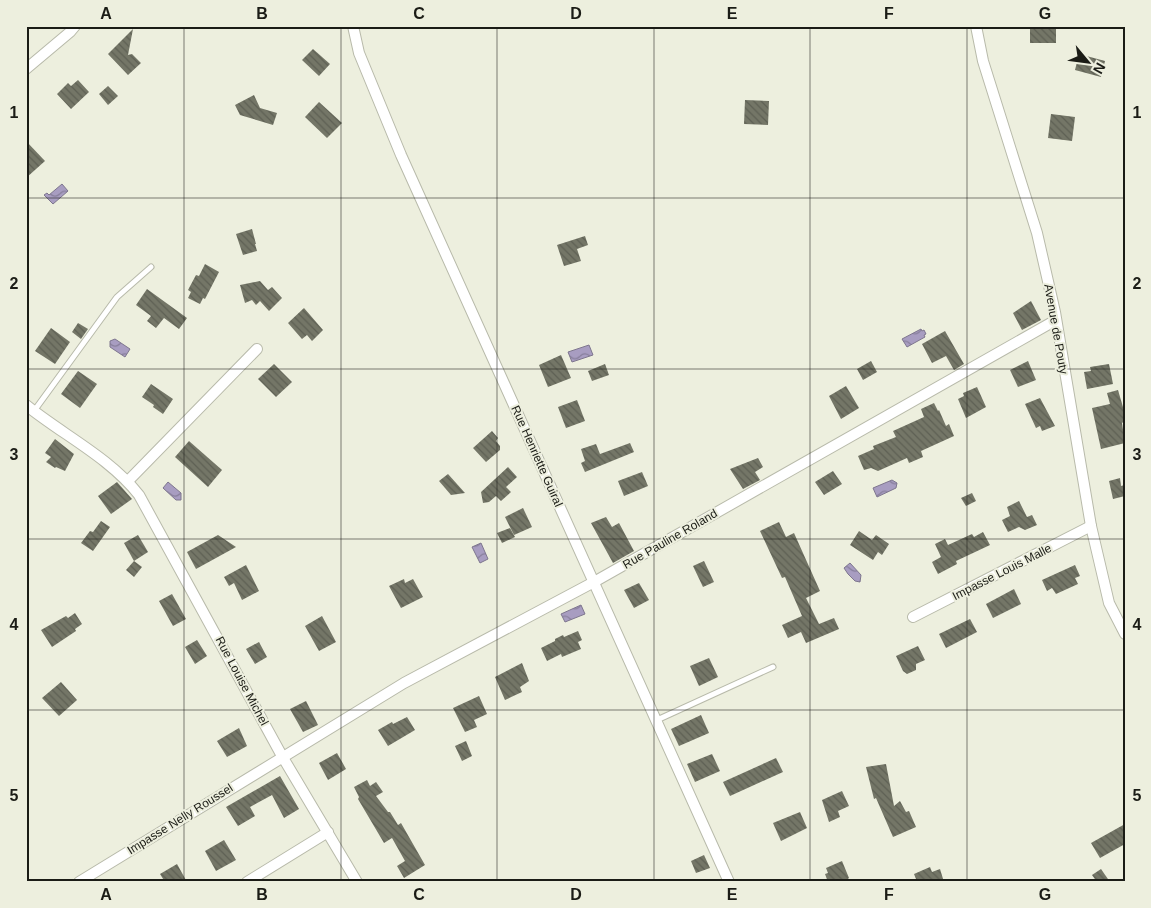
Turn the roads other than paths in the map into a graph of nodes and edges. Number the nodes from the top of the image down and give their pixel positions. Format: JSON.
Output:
{"nodes":[{"id":1,"x":75,"y":26,"type":"edge"},
{"id":2,"x":353,"y":26,"type":"edge"},
{"id":3,"x":976,"y":26,"type":"edge"},
{"id":4,"x":26,"y":69,"type":"edge"},
{"id":5,"x":151,"y":267,"type":"dead end"},
{"id":6,"x":1056,"y":320,"type":"junction"},
{"id":7,"x":257,"y":349,"type":"dead end"},
{"id":8,"x":30,"y":408,"type":"edge"},
{"id":9,"x":128,"y":481,"type":"junction"},
{"id":10,"x":1091,"y":526,"type":"junction"},
{"id":11,"x":594,"y":582,"type":"junction"},
{"id":12,"x":913,"y":617,"type":"dead end"},
{"id":13,"x":1125,"y":634,"type":"edge"},
{"id":14,"x":773,"y":667,"type":"dead end"},
{"id":15,"x":657,"y":720,"type":"junction"},
{"id":16,"x":282,"y":756,"type":"junction"},
{"id":17,"x":328,"y":832,"type":"junction"},
{"id":18,"x":79,"y":882,"type":"edge"},
{"id":19,"x":247,"y":882,"type":"edge"},
{"id":20,"x":356,"y":882,"type":"edge"},
{"id":21,"x":729,"y":882,"type":"edge"}],
"edges":[{"from":1,"to":4,"type":"street"},
{"from":2,"to":11,"type":"street","name":"Rue Henriette Guiral"},
{"from":3,"to":6,"type":"street","name":"Avenue de Pouty"},
{"from":5,"to":8,"type":"lane"},
{"from":6,"to":10,"type":"street","name":"Avenue de Pouty"},
{"from":6,"to":11,"type":"street","name":"Rue Pauline Roland"},
{"from":7,"to":9,"type":"street"},
{"from":8,"to":9,"type":"street","name":"Rue Louise Michel"},
{"from":9,"to":16,"type":"street","name":"Rue Louise Michel"},
{"from":10,"to":12,"type":"street","name":"Impasse Louis Malle"},
{"from":10,"to":13,"type":"street","name":"Avenue de Pouty"},
{"from":11,"to":15,"type":"street","name":"Rue Henriette Guiral"},
{"from":11,"to":16,"type":"street","name":"Rue Pauline Roland"},
{"from":14,"to":15,"type":"lane"},
{"from":15,"to":21,"type":"street","name":"Rue Henriette Guiral"},
{"from":16,"to":17,"type":"street","name":"Rue Louise Michel"},
{"from":16,"to":18,"type":"street","name":"Impasse Nelly Roussel"},
{"from":17,"to":19,"type":"street"},
{"from":17,"to":20,"type":"street","name":"Rue Louise Michel"}]}
